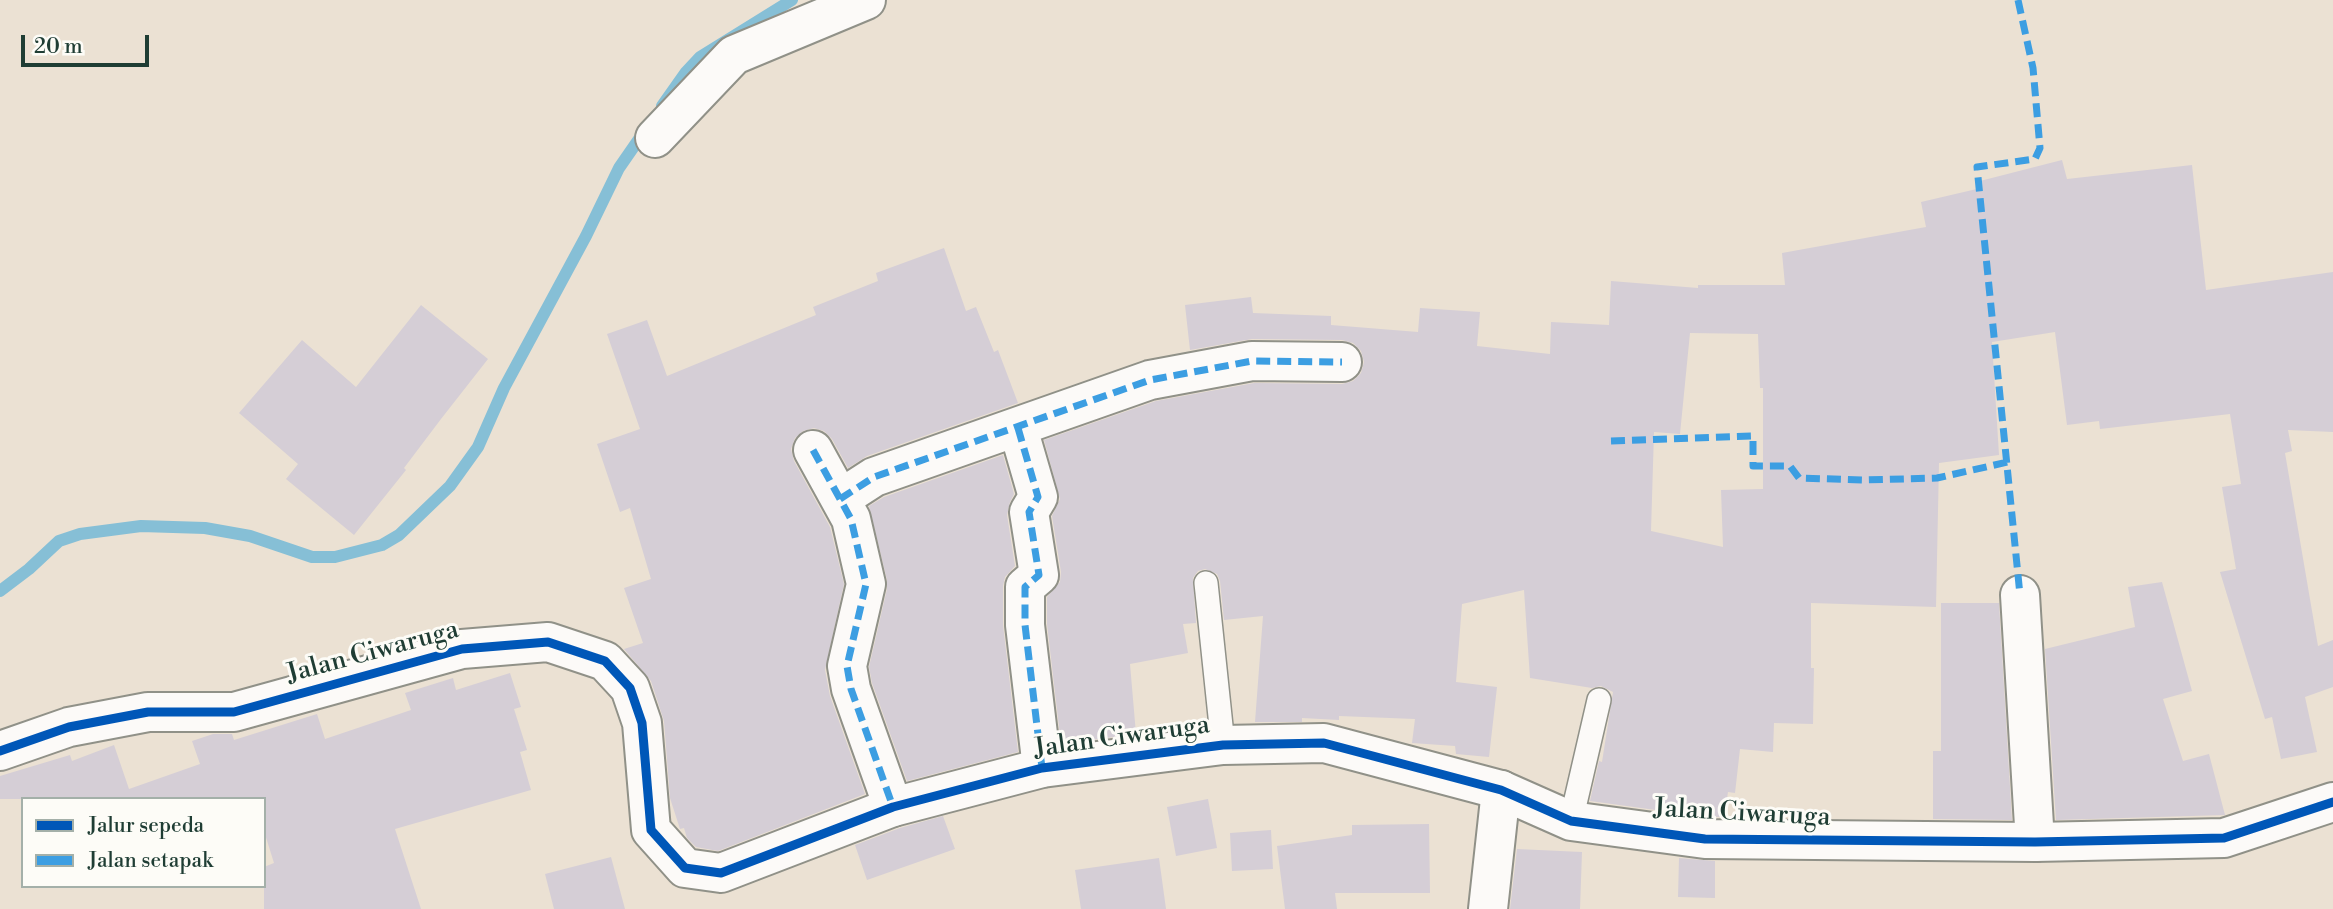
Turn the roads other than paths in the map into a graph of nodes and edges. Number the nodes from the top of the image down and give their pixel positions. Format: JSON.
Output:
{"nodes":[{"id":1,"x":866,"y":0,"type":"edge"},
{"id":2,"x":655,"y":138,"type":"dead end"},
{"id":3,"x":1342,"y":362,"type":"dead end"},
{"id":4,"x":1017,"y":428,"type":"junction"},
{"id":5,"x":813,"y":450,"type":"dead end"},
{"id":6,"x":840,"y":499,"type":"junction"},
{"id":7,"x":1206,"y":583,"type":"dead end"},
{"id":8,"x":2020,"y":595,"type":"dead end"},
{"id":9,"x":1599,"y":701,"type":"dead end"},
{"id":10,"x":1223,"y":745,"type":"junction"},
{"id":11,"x":0,"y":751,"type":"edge"},
{"id":12,"x":1042,"y":768,"type":"junction"},
{"id":13,"x":1501,"y":790,"type":"junction"},
{"id":14,"x":2333,"y":802,"type":"edge"},
{"id":15,"x":893,"y":807,"type":"junction"},
{"id":16,"x":1571,"y":821,"type":"junction"},
{"id":17,"x":2035,"y":842,"type":"junction"},
{"id":18,"x":1488,"y":909,"type":"edge"}],
"edges":[{"from":1,"to":2,"type":"street"},
{"from":3,"to":4,"type":"street"},
{"from":4,"to":6,"type":"street"},
{"from":4,"to":12,"type":"street"},
{"from":5,"to":6,"type":"street"},
{"from":6,"to":15,"type":"street"},
{"from":7,"to":10,"type":"lane"},
{"from":8,"to":17,"type":"street"},
{"from":9,"to":16,"type":"lane"},
{"from":10,"to":12,"type":"street","name":"Jalan Ciwaruga"},
{"from":10,"to":13,"type":"street","name":"Jalan Ciwaruga"},
{"from":11,"to":15,"type":"street","name":"Jalan Ciwaruga"},
{"from":12,"to":15,"type":"street","name":"Jalan Ciwaruga"},
{"from":13,"to":16,"type":"street","name":"Jalan Ciwaruga"},
{"from":13,"to":18,"type":"street"},
{"from":14,"to":17,"type":"street","name":"Jalan Ciwaruga"},
{"from":16,"to":17,"type":"street","name":"Jalan Ciwaruga"}]}
